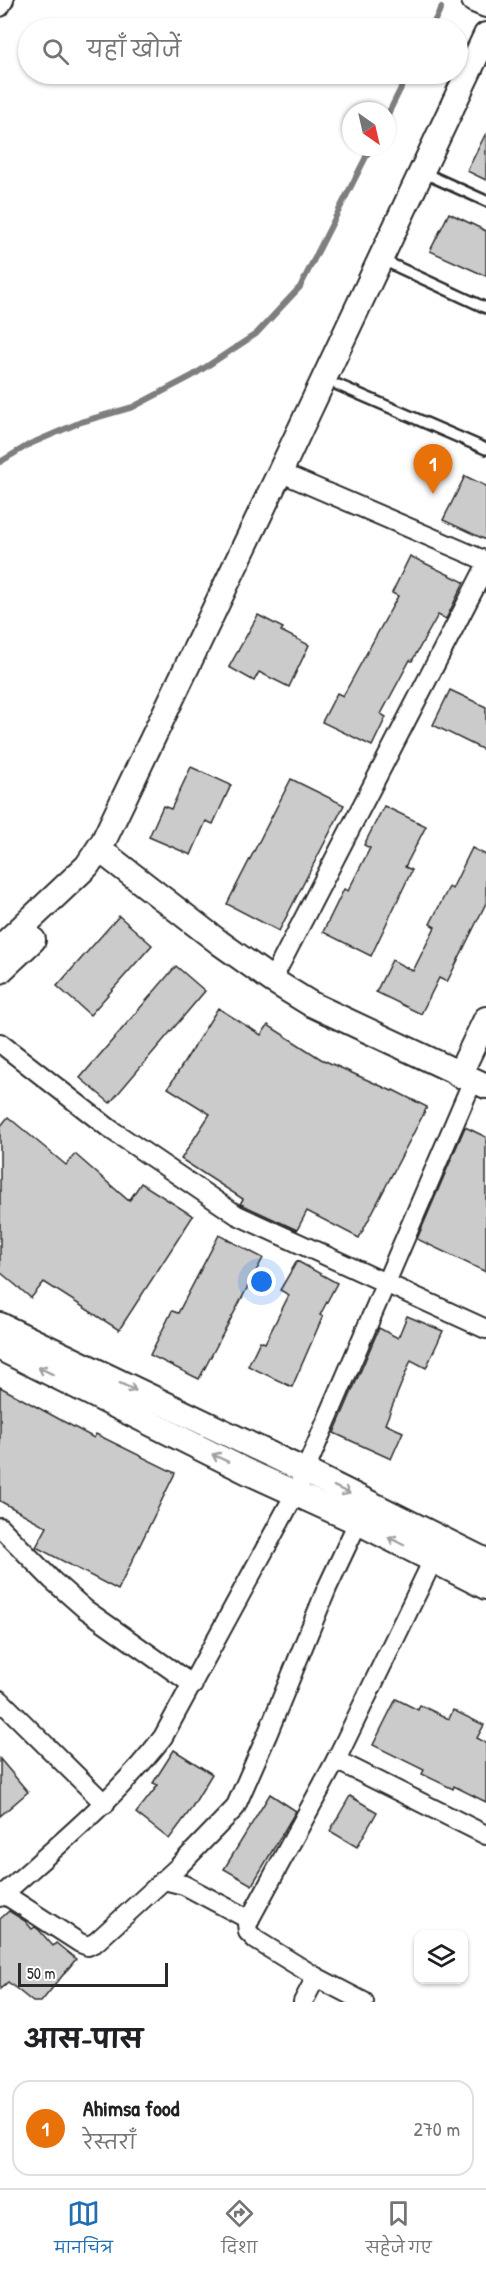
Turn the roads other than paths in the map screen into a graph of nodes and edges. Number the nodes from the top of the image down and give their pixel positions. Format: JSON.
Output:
{"nodes":[{"id":1,"x":4,"y":0,"type":"edge"},
{"id":2,"x":474,"y":0,"type":"edge"},
{"id":3,"x":486,"y":5,"type":"edge"},
{"id":4,"x":0,"y":7,"type":"edge"},
{"id":5,"x":486,"y":35,"type":"edge"},
{"id":6,"x":468,"y":73,"type":"edge"},
{"id":7,"x":486,"y":76,"type":"edge"},
{"id":8,"x":463,"y":84,"type":"edge"},
{"id":9,"x":433,"y":177,"type":"junction"},
{"id":10,"x":486,"y":201,"type":"edge"},
{"id":11,"x":391,"y":264,"type":"junction"},
{"id":12,"x":486,"y":308,"type":"edge"},
{"id":13,"x":338,"y":385,"type":"junction"},
{"id":14,"x":486,"y":449,"type":"edge"},
{"id":15,"x":291,"y":477,"type":"junction"},
{"id":16,"x":486,"y":561,"type":"edge"},
{"id":17,"x":486,"y":566,"type":"edge"},
{"id":18,"x":109,"y":857,"type":"junction"},
{"id":19,"x":1,"y":962,"type":"edge"},
{"id":20,"x":272,"y":980,"type":"junction"},
{"id":21,"x":486,"y":1019,"type":"edge"},
{"id":22,"x":0,"y":1043,"type":"edge"},
{"id":23,"x":473,"y":1080,"type":"edge"},
{"id":24,"x":386,"y":1283,"type":"junction"},
{"id":25,"x":0,"y":1325,"type":"edge"},
{"id":26,"x":486,"y":1329,"type":"edge"},
{"id":27,"x":0,"y":1348,"type":"edge"},
{"id":28,"x":301,"y":1482,"type":"junction"},
{"id":29,"x":358,"y":1521,"type":"junction"},
{"id":30,"x":0,"y":1527,"type":"edge"},
{"id":31,"x":433,"y":1560,"type":"junction"},
{"id":32,"x":486,"y":1561,"type":"edge"},
{"id":33,"x":486,"y":1587,"type":"edge"},
{"id":34,"x":193,"y":1685,"type":"junction"},
{"id":35,"x":0,"y":1700,"type":"edge"},
{"id":36,"x":336,"y":1760,"type":"junction"},
{"id":37,"x":105,"y":1804,"type":"junction"},
{"id":38,"x":486,"y":1836,"type":"edge"},
{"id":39,"x":164,"y":1880,"type":"junction"},
{"id":40,"x":2,"y":1895,"type":"edge"},
{"id":41,"x":249,"y":1920,"type":"junction"},
{"id":42,"x":316,"y":1977,"type":"junction"},
{"id":43,"x":303,"y":2002,"type":"edge"},
{"id":44,"x":364,"y":2002,"type":"edge"}],
"edges":[{"from":1,"to":4,"type":"street"},
{"from":2,"to":3,"type":"street"},
{"from":5,"to":6,"type":"street"},
{"from":7,"to":9,"type":"street"},
{"from":8,"to":19,"type":"street"},
{"from":9,"to":10,"type":"lane"},
{"from":9,"to":11,"type":"street"},
{"from":11,"to":12,"type":"lane"},
{"from":11,"to":13,"type":"street"},
{"from":13,"to":14,"type":"lane"},
{"from":13,"to":15,"type":"street"},
{"from":15,"to":16,"type":"street"},
{"from":15,"to":18,"type":"street"},
{"from":17,"to":20,"type":"street"},
{"from":18,"to":19,"type":"street"},
{"from":18,"to":20,"type":"street"},
{"from":20,"to":23,"type":"street"},
{"from":21,"to":23,"type":"street"},
{"from":22,"to":24,"type":"street"},
{"from":23,"to":24,"type":"street"},
{"from":24,"to":26,"type":"street"},
{"from":24,"to":28,"type":"street"},
{"from":25,"to":28,"type":"street","one_way":true},
{"from":28,"to":27,"type":"street","one_way":true},
{"from":28,"to":29,"type":"street"},
{"from":28,"to":32,"type":"street","one_way":true},
{"from":28,"to":34,"type":"street"},
{"from":31,"to":29,"type":"street","one_way":true},
{"from":29,"to":39,"type":"street"},
{"from":30,"to":34,"type":"street"},
{"from":31,"to":33,"type":"street"},
{"from":31,"to":36,"type":"street"},
{"from":34,"to":37,"type":"street"},
{"from":35,"to":37,"type":"street"},
{"from":36,"to":38,"type":"street"},
{"from":36,"to":41,"type":"street"},
{"from":37,"to":40,"type":"street"},
{"from":39,"to":40,"type":"street"},
{"from":39,"to":41,"type":"street"},
{"from":41,"to":42,"type":"street"},
{"from":42,"to":43,"type":"street"},
{"from":42,"to":44,"type":"street"}]}
